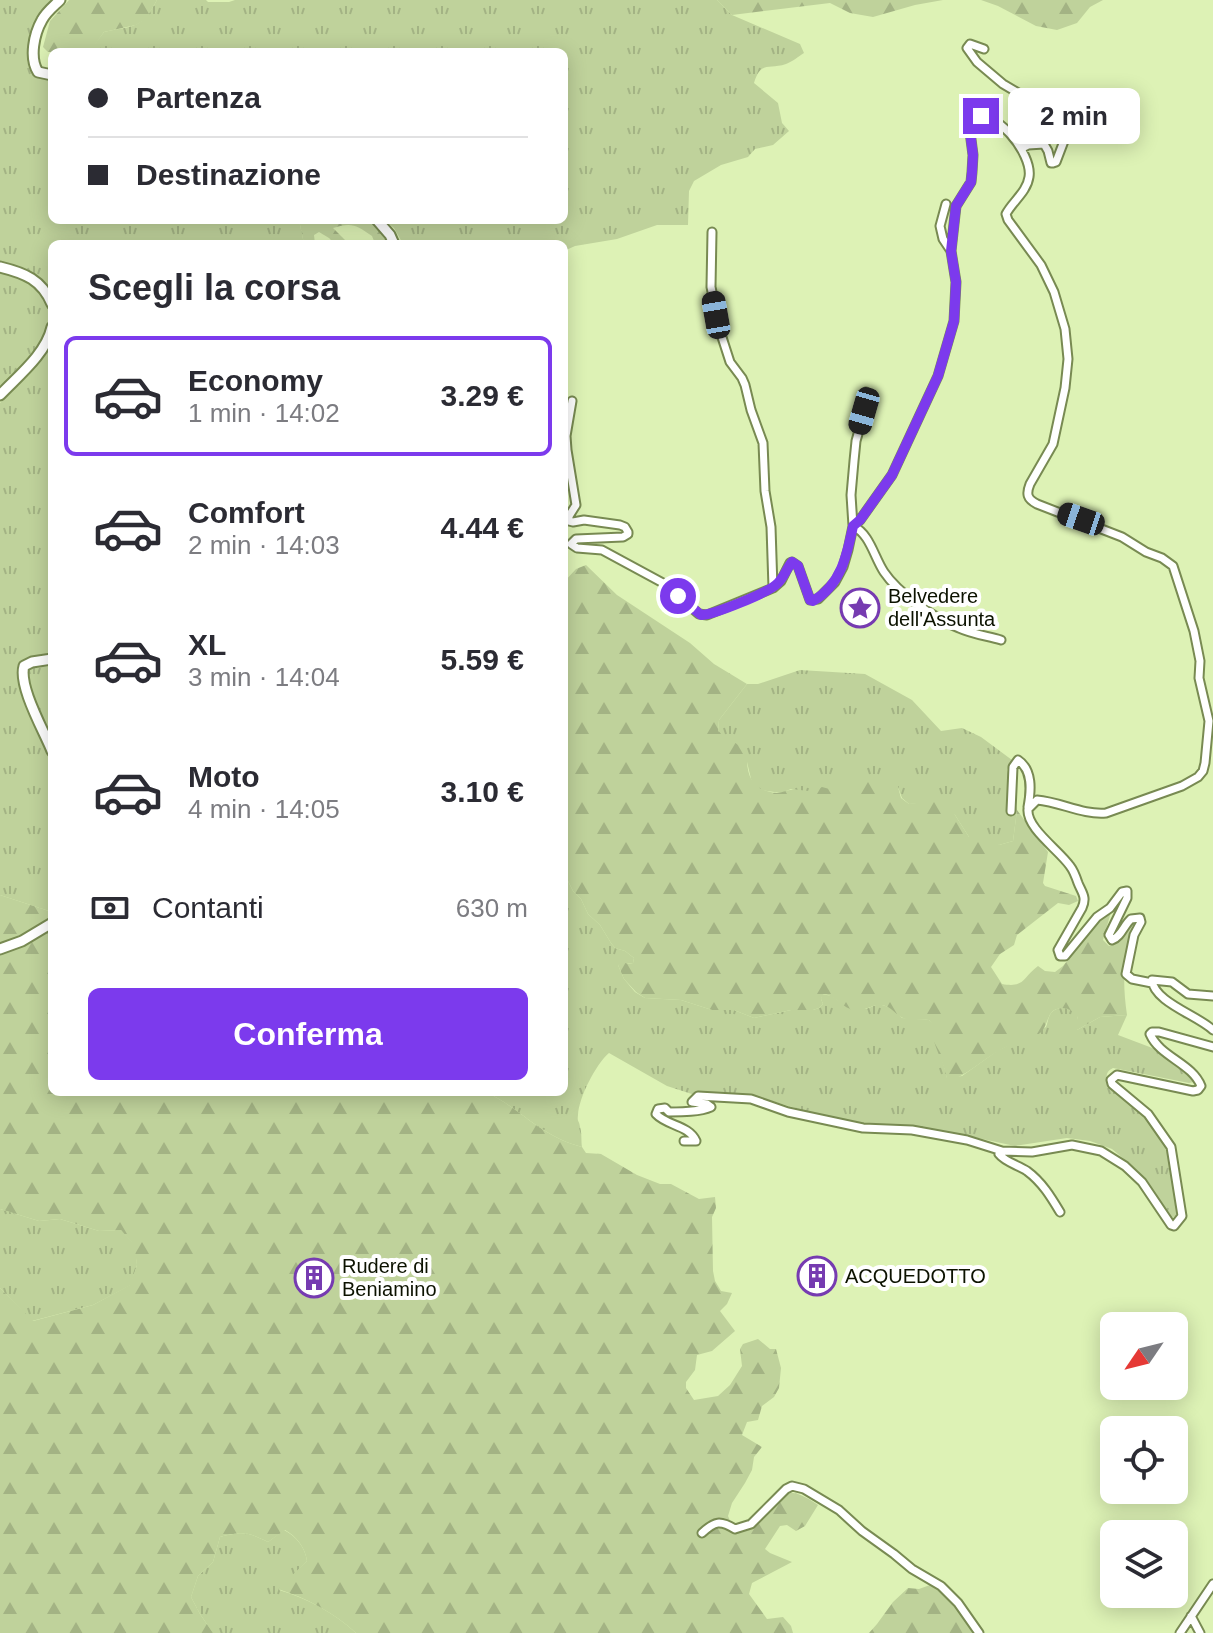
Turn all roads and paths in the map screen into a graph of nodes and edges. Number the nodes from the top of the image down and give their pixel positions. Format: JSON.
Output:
{"nodes":[{"id":1,"x":60,"y":0,"type":"edge"},
{"id":2,"x":984,"y":49,"type":"dead end"},
{"id":3,"x":48,"y":74,"type":"edge"},
{"id":4,"x":1022,"y":148,"type":"junction"},
{"id":5,"x":946,"y":204,"type":"dead end"},
{"id":6,"x":380,"y":224,"type":"edge"},
{"id":7,"x":712,"y":232,"type":"dead end"},
{"id":8,"x":392,"y":240,"type":"edge"},
{"id":9,"x":951,"y":251,"type":"junction"},
{"id":10,"x":0,"y":267,"type":"edge"},
{"id":11,"x":48,"y":294,"type":"edge"},
{"id":12,"x":48,"y":339,"type":"edge"},
{"id":13,"x":866,"y":392,"type":"dead end"},
{"id":14,"x":0,"y":395,"type":"edge"},
{"id":15,"x":572,"y":401,"type":"dead end"},
{"id":16,"x":568,"y":424,"type":"edge"},
{"id":17,"x":568,"y":456,"type":"edge"},
{"id":18,"x":853,"y":526,"type":"junction"},
{"id":19,"x":773,"y":588,"type":"junction"},
{"id":20,"x":1001,"y":640,"type":"dead end"},
{"id":21,"x":48,"y":660,"type":"edge"},
{"id":22,"x":48,"y":741,"type":"edge"},
{"id":23,"x":1028,"y":809,"type":"junction"},
{"id":24,"x":1011,"y":811,"type":"dead end"},
{"id":25,"x":48,"y":925,"type":"edge"},
{"id":26,"x":0,"y":949,"type":"edge"},
{"id":27,"x":1152,"y":983,"type":"junction"},
{"id":28,"x":1213,"y":996,"type":"edge"},
{"id":29,"x":1213,"y":1030,"type":"edge"},
{"id":30,"x":1213,"y":1047,"type":"edge"},
{"id":31,"x":684,"y":1141,"type":"dead end"},
{"id":32,"x":1002,"y":1151,"type":"junction"},
{"id":33,"x":1060,"y":1212,"type":"dead end"},
{"id":34,"x":702,"y":1533,"type":"dead end"},
{"id":35,"x":1213,"y":1584,"type":"edge"},
{"id":36,"x":1191,"y":1616,"type":"junction"},
{"id":37,"x":979,"y":1633,"type":"edge"},
{"id":38,"x":1180,"y":1633,"type":"edge"},
{"id":39,"x":1200,"y":1633,"type":"edge"}],
"edges":[{"from":1,"to":3,"type":"street"},
{"from":2,"to":4,"type":"street"},
{"from":4,"to":9,"type":"street"},
{"from":4,"to":23,"type":"street"},
{"from":5,"to":9,"type":"street"},
{"from":6,"to":8,"type":"street"},
{"from":7,"to":19,"type":"street"},
{"from":9,"to":18,"type":"street"},
{"from":10,"to":11,"type":"street"},
{"from":12,"to":14,"type":"street"},
{"from":13,"to":18,"type":"street"},
{"from":15,"to":16,"type":"street"},
{"from":17,"to":19,"type":"street"},
{"from":18,"to":19,"type":"street"},
{"from":18,"to":20,"type":"street"},
{"from":21,"to":22,"type":"street"},
{"from":23,"to":24,"type":"street"},
{"from":23,"to":27,"type":"street"},
{"from":25,"to":26,"type":"street"},
{"from":27,"to":28,"type":"street"},
{"from":27,"to":29,"type":"street"},
{"from":30,"to":32,"type":"street"},
{"from":31,"to":32,"type":"street"},
{"from":32,"to":33,"type":"street"},
{"from":34,"to":37,"type":"street"},
{"from":35,"to":36,"type":"street"},
{"from":36,"to":38,"type":"street"},
{"from":36,"to":39,"type":"street"}]}
